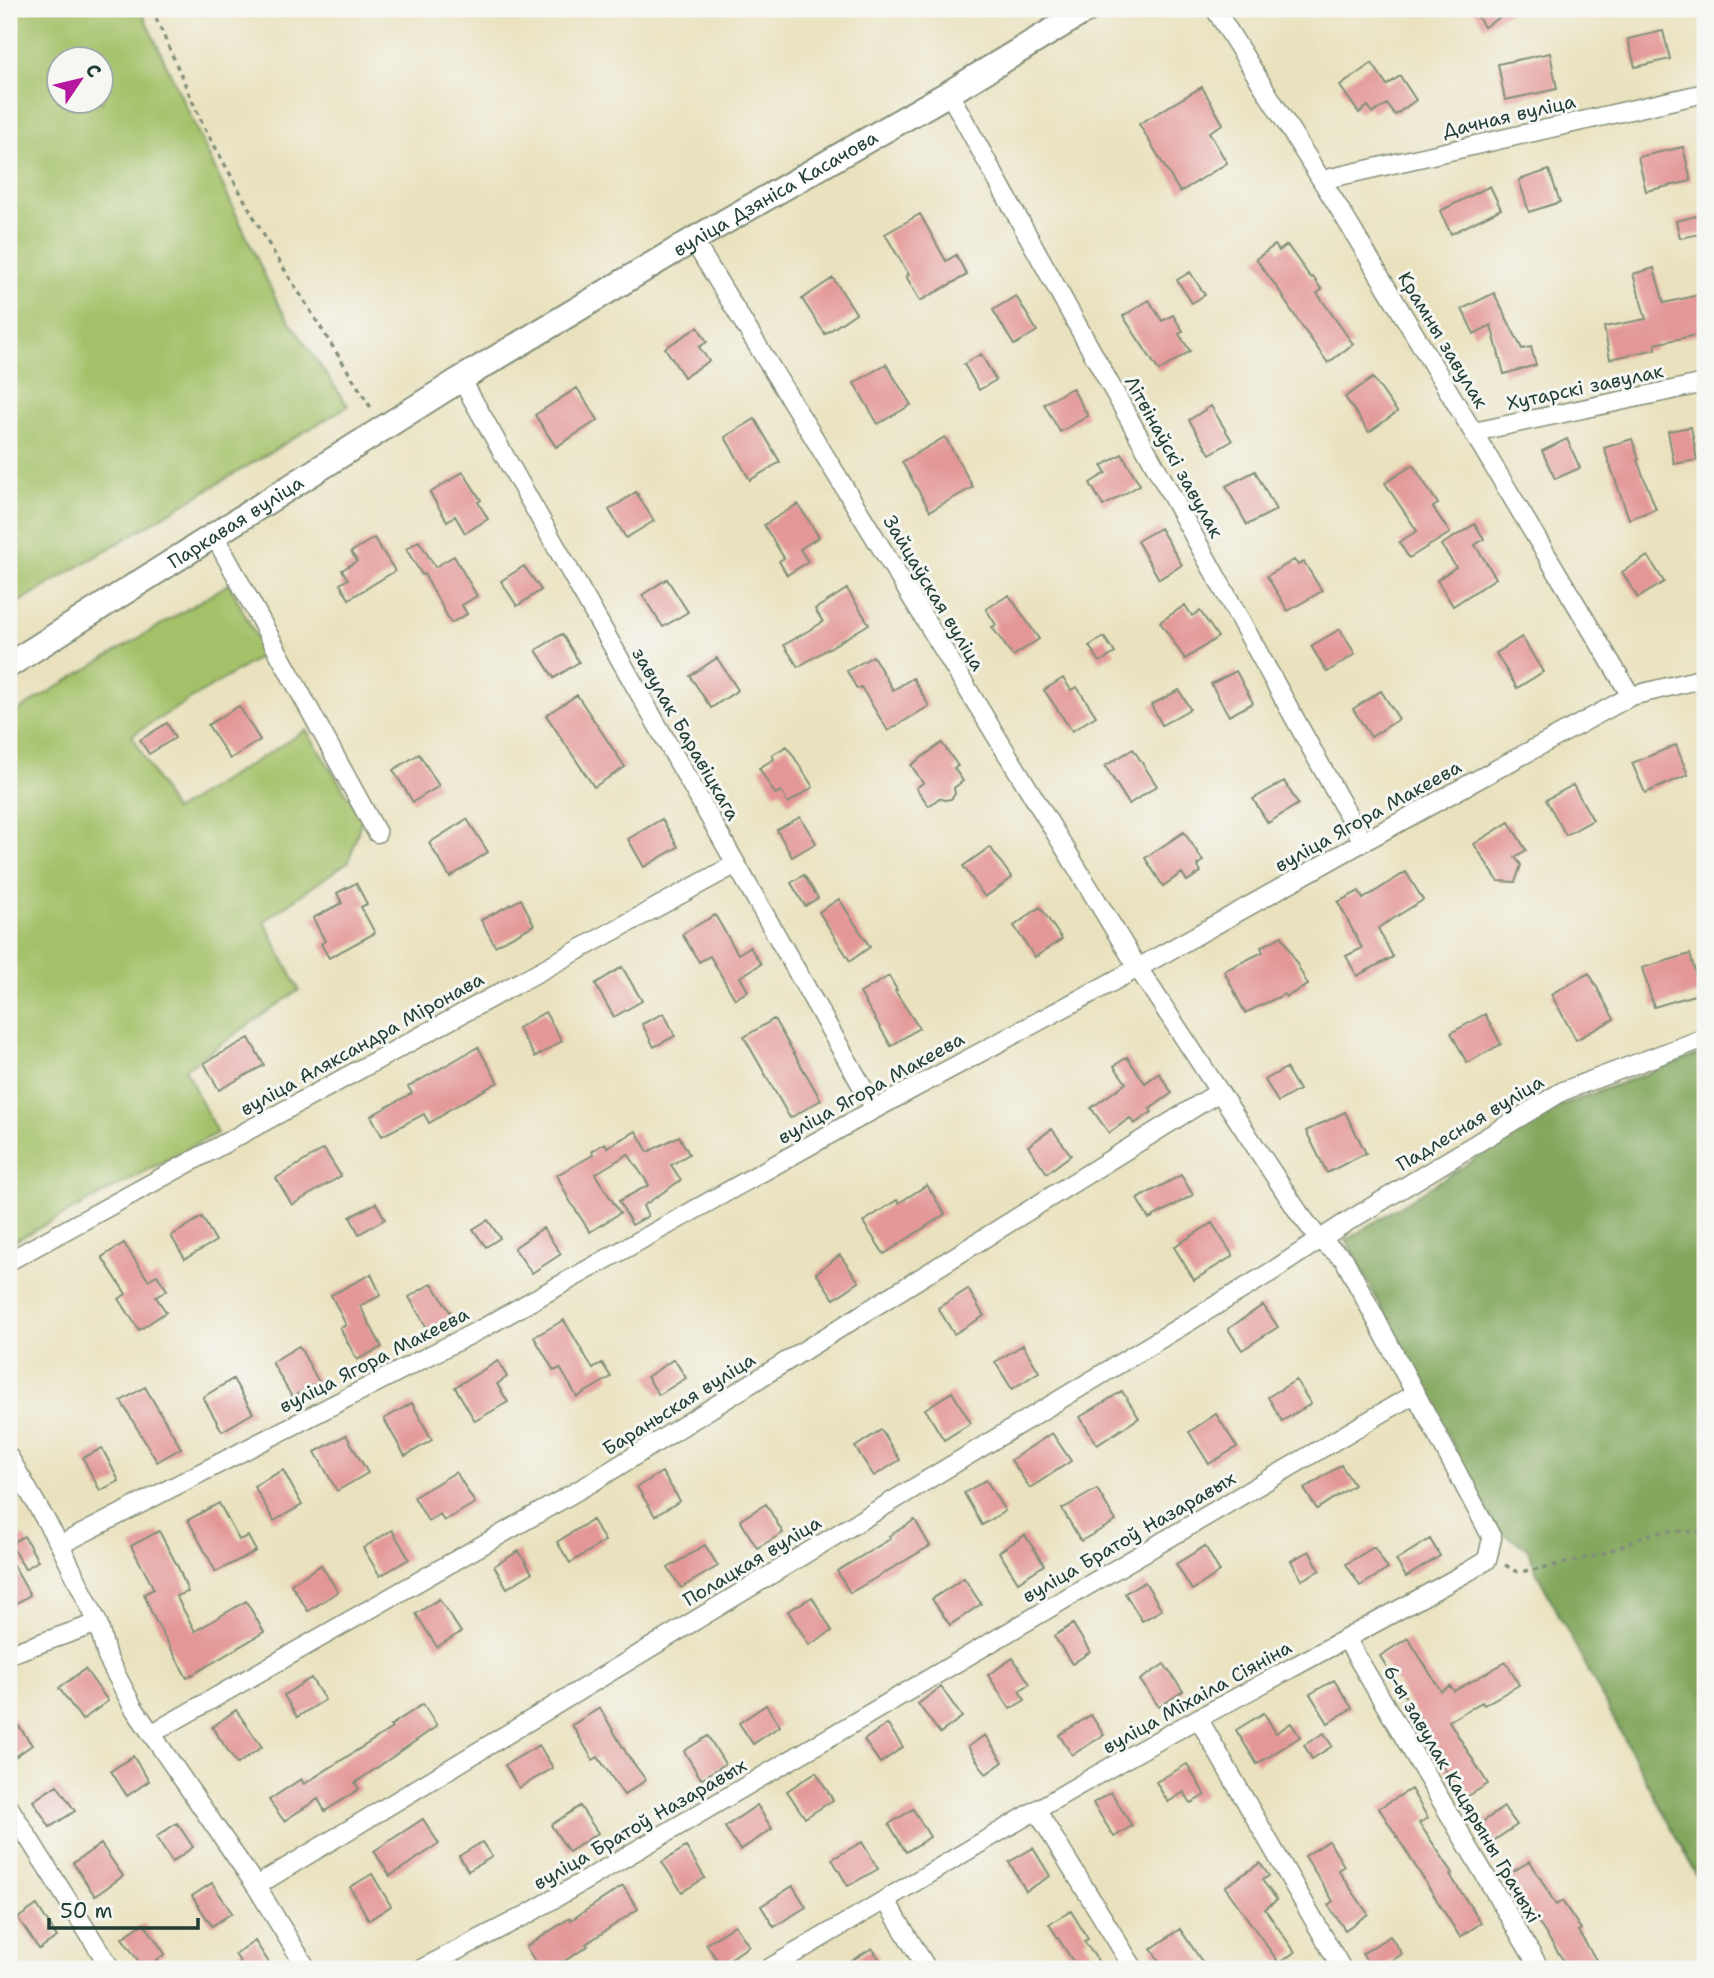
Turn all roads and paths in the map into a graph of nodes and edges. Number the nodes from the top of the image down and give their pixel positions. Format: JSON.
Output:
{"nodes":[{"id":1,"x":152,"y":9,"type":"edge"},
{"id":2,"x":1087,"y":9,"type":"edge"},
{"id":3,"x":1215,"y":9,"type":"edge"},
{"id":4,"x":949,"y":93,"type":"junction"},
{"id":5,"x":1705,"y":93,"type":"edge"},
{"id":6,"x":1322,"y":180,"type":"junction"},
{"id":7,"x":693,"y":240,"type":"junction"},
{"id":8,"x":461,"y":379,"type":"junction"},
{"id":9,"x":1705,"y":383,"type":"edge"},
{"id":10,"x":384,"y":428,"type":"junction"},
{"id":11,"x":1474,"y":432,"type":"junction"},
{"id":12,"x":214,"y":535,"type":"junction"},
{"id":13,"x":9,"y":665,"type":"edge"},
{"id":14,"x":1705,"y":678,"type":"edge"},
{"id":15,"x":1632,"y":696,"type":"junction"},
{"id":16,"x":377,"y":833,"type":"dead end"},
{"id":17,"x":1363,"y":842,"type":"junction"},
{"id":18,"x":736,"y":864,"type":"junction"},
{"id":19,"x":1138,"y":968,"type":"junction"},
{"id":20,"x":1705,"y":1038,"type":"edge"},
{"id":21,"x":1219,"y":1092,"type":"junction"},
{"id":22,"x":875,"y":1109,"type":"junction"},
{"id":23,"x":1320,"y":1240,"type":"junction"},
{"id":24,"x":9,"y":1261,"type":"edge"},
{"id":25,"x":1271,"y":1272,"type":"joint"},
{"id":26,"x":1416,"y":1393,"type":"junction"},
{"id":27,"x":9,"y":1457,"type":"edge"},
{"id":28,"x":1705,"y":1532,"type":"edge"},
{"id":29,"x":60,"y":1545,"type":"junction"},
{"id":30,"x":1487,"y":1560,"type":"junction"},
{"id":31,"x":98,"y":1623,"type":"junction"},
{"id":32,"x":1347,"y":1640,"type":"junction"},
{"id":33,"x":9,"y":1654,"type":"edge"},
{"id":34,"x":1198,"y":1718,"type":"junction"},
{"id":35,"x":151,"y":1734,"type":"junction"},
{"id":36,"x":9,"y":1807,"type":"edge"},
{"id":37,"x":1037,"y":1811,"type":"junction"},
{"id":38,"x":256,"y":1886,"type":"junction"},
{"id":39,"x":886,"y":1900,"type":"junction"},
{"id":40,"x":110,"y":1969,"type":"edge"},
{"id":41,"x":307,"y":1969,"type":"edge"},
{"id":42,"x":421,"y":1969,"type":"edge"},
{"id":43,"x":768,"y":1969,"type":"edge"},
{"id":44,"x":927,"y":1969,"type":"edge"},
{"id":45,"x":1134,"y":1969,"type":"edge"},
{"id":46,"x":1342,"y":1969,"type":"edge"},
{"id":47,"x":1540,"y":1969,"type":"edge"}],
"edges":[{"from":1,"to":10,"type":"path"},
{"from":2,"to":4,"type":"street","name":"вуліца Дзяніса Касачова"},
{"from":3,"to":6,"type":"street","name":"Крамны завулак"},
{"from":4,"to":7,"type":"street","name":"вуліца Дзяніса Касачова"},
{"from":4,"to":17,"type":"street","name":"Літвінаўскі завулак"},
{"from":5,"to":6,"type":"street","name":"Дачная вуліца"},
{"from":6,"to":11,"type":"street","name":"Крамны завулак"},
{"from":7,"to":8,"type":"street","name":"вуліца Дзяніса Касачова"},
{"from":7,"to":19,"type":"street","name":"Зайцаўская вуліца"},
{"from":8,"to":10,"type":"street","name":"Паркавая вуліца"},
{"from":8,"to":18,"type":"street","name":"завулак Баравіцкага"},
{"from":9,"to":11,"type":"street","name":"Хутарскі завулак"},
{"from":10,"to":12,"type":"street","name":"Паркавая вуліца"},
{"from":11,"to":15,"type":"street","name":"Крамны завулак"},
{"from":12,"to":13,"type":"street","name":"Паркавая вуліца"},
{"from":12,"to":16,"type":"street"},
{"from":14,"to":15,"type":"street","name":"вуліца Ягора Макеева"},
{"from":15,"to":17,"type":"street","name":"вуліца Ягора Макеева"},
{"from":17,"to":19,"type":"street","name":"вуліца Ягора Макеева"},
{"from":18,"to":22,"type":"street","name":"завулак Баравіцкага"},
{"from":18,"to":24,"type":"street","name":"вуліца Аляксандра Міронава"},
{"from":19,"to":21,"type":"street"},
{"from":19,"to":22,"type":"street","name":"вуліца Ягора Макеева"},
{"from":20,"to":23,"type":"street","name":"Падлесная вуліца"},
{"from":21,"to":23,"type":"street"},
{"from":21,"to":35,"type":"street","name":"Бараньская вуліца"},
{"from":22,"to":29,"type":"street","name":"вуліца Ягора Макеева"},
{"from":23,"to":25,"type":"street","name":"Падлесная вуліца"},
{"from":23,"to":26,"type":"street"},
{"from":25,"to":38,"type":"street","name":"Полацкая вуліца"},
{"from":26,"to":30,"type":"street"},
{"from":26,"to":42,"type":"street","name":"вуліца Братоў Назаравых"},
{"from":27,"to":29,"type":"street"},
{"from":28,"to":30,"type":"path"},
{"from":29,"to":31,"type":"street"},
{"from":30,"to":32,"type":"street","name":"вуліца Міхаіла Сіяніна"},
{"from":31,"to":33,"type":"street"},
{"from":31,"to":35,"type":"street"},
{"from":32,"to":34,"type":"street","name":"вуліца Міхаіла Сіяніна"},
{"from":32,"to":47,"type":"street","name":"6-ы завулак Кацярыны Грачыхі"},
{"from":34,"to":37,"type":"street","name":"вуліца Міхаіла Сіяніна"},
{"from":34,"to":46,"type":"street"},
{"from":35,"to":38,"type":"street"},
{"from":36,"to":40,"type":"street"},
{"from":37,"to":39,"type":"street","name":"вуліца Міхаіла Сіяніна"},
{"from":37,"to":45,"type":"street"},
{"from":38,"to":41,"type":"street"},
{"from":39,"to":43,"type":"street","name":"вуліца Міхаіла Сіяніна"},
{"from":39,"to":44,"type":"street"}]}
